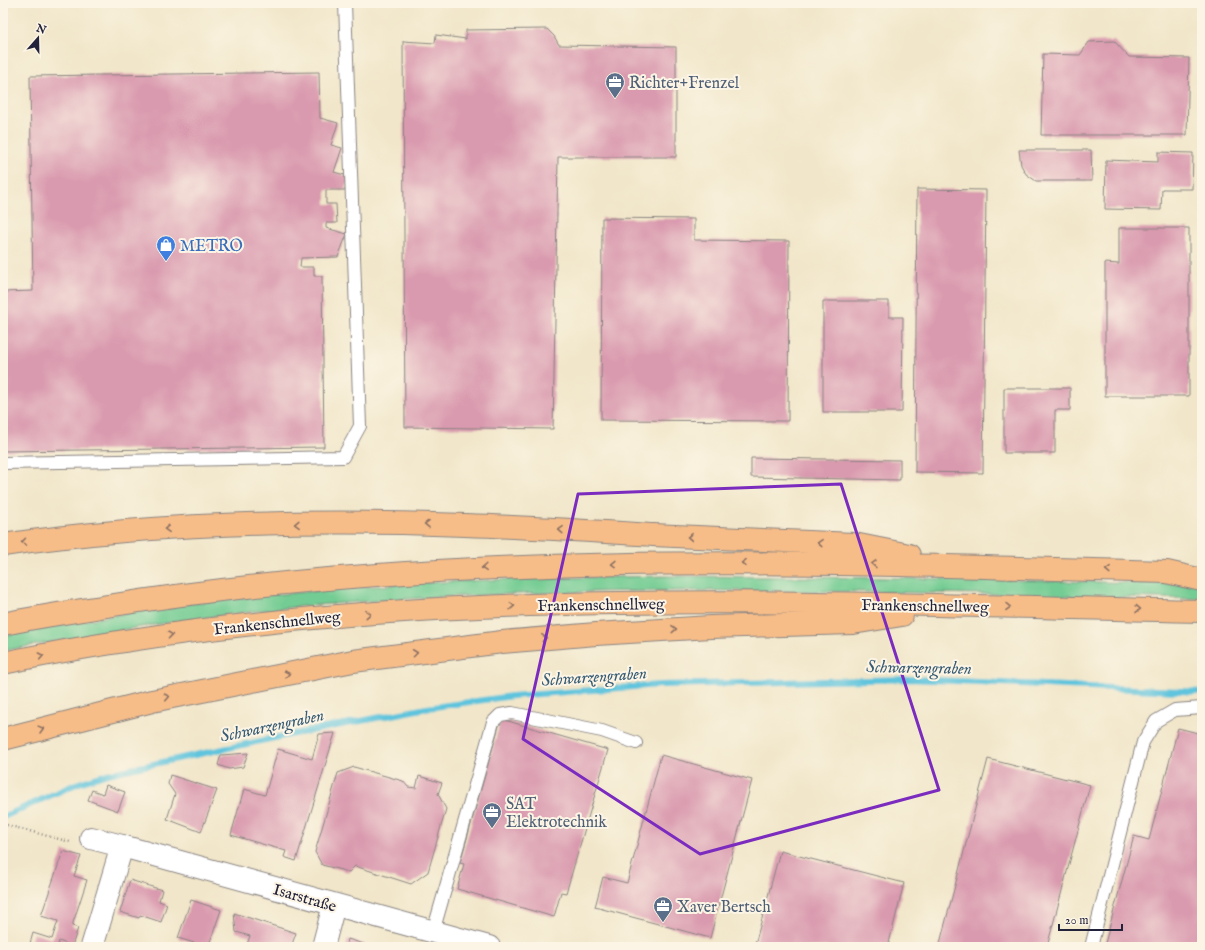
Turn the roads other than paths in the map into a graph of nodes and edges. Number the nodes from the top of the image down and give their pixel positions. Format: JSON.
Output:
{"nodes":[{"id":1,"x":346,"y":3,"type":"edge"},
{"id":2,"x":3,"y":462,"type":"edge"},
{"id":3,"x":3,"y":545,"type":"edge"},
{"id":4,"x":969,"y":567,"type":"junction"},
{"id":5,"x":1202,"y":571,"type":"edge"},
{"id":6,"x":1167,"y":572,"type":"junction"},
{"id":7,"x":1202,"y":580,"type":"edge"},
{"id":8,"x":955,"y":606,"type":"junction"},
{"id":9,"x":1202,"y":611,"type":"edge"},
{"id":10,"x":3,"y":624,"type":"edge"},
{"id":11,"x":3,"y":663,"type":"edge"},
{"id":12,"x":1202,"y":708,"type":"edge"},
{"id":13,"x":3,"y":738,"type":"edge"},
{"id":14,"x":636,"y":743,"type":"dead end"},
{"id":15,"x":92,"y":838,"type":"road end"},
{"id":16,"x":122,"y":846,"type":"junction"},
{"id":17,"x":334,"y":905,"type":"junction"},
{"id":18,"x":433,"y":932,"type":"junction"},
{"id":19,"x":92,"y":947,"type":"edge"},
{"id":20,"x":323,"y":947,"type":"edge"},
{"id":21,"x":489,"y":947,"type":"edge"},
{"id":22,"x":1091,"y":947,"type":"edge"}],
"edges":[{"from":1,"to":2,"type":"lane"},
{"from":4,"to":3,"type":"highway","one_way":true},
{"from":6,"to":4,"type":"highway","one_way":true},
{"from":4,"to":10,"type":"highway","one_way":true},
{"from":5,"to":6,"type":"highway"},
{"from":6,"to":7,"type":"highway"},
{"from":8,"to":9,"type":"highway","name":"Frankenschnellweg","one_way":true},
{"from":11,"to":8,"type":"highway","name":"Frankenschnellweg","one_way":true},
{"from":13,"to":8,"type":"highway","one_way":true},
{"from":12,"to":22,"type":"lane"},
{"from":14,"to":18,"type":"lane"},
{"from":15,"to":16,"type":"street","name":"Isarstraße"},
{"from":16,"to":17,"type":"street","name":"Isarstraße"},
{"from":16,"to":19,"type":"street"},
{"from":17,"to":18,"type":"street","name":"Isarstraße"},
{"from":17,"to":20,"type":"street"},
{"from":18,"to":21,"type":"street","name":"Isarstraße"}]}
